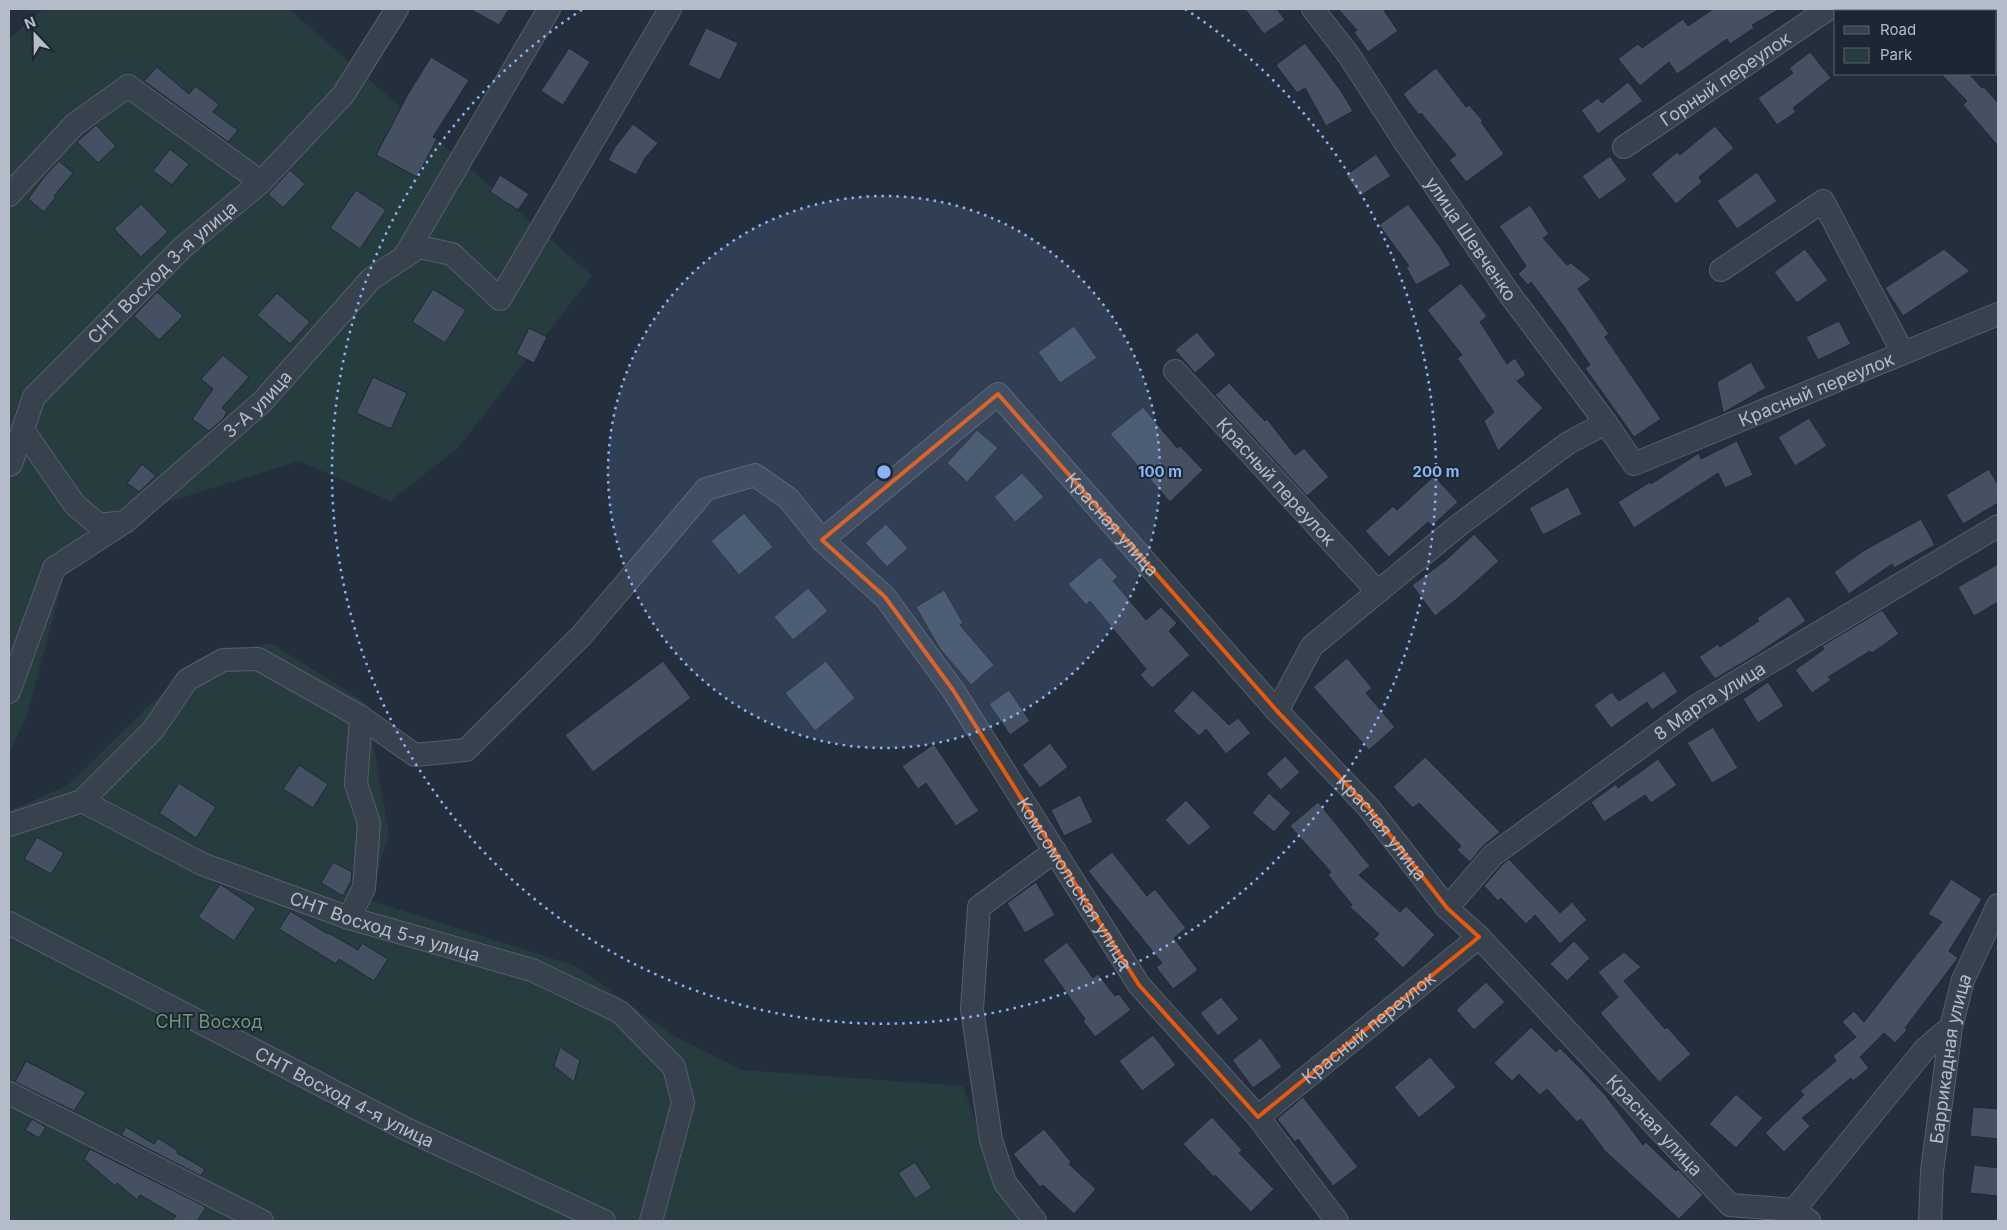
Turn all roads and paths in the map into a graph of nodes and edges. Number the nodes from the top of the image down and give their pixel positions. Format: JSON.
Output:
{"nodes":[{"id":1,"x":398,"y":9,"type":"edge"},
{"id":2,"x":549,"y":9,"type":"edge"},
{"id":3,"x":670,"y":9,"type":"edge"},
{"id":4,"x":1313,"y":9,"type":"edge"},
{"id":5,"x":1828,"y":9,"type":"edge"},
{"id":6,"x":1624,"y":148,"type":"dead end"},
{"id":7,"x":261,"y":182,"type":"junction"},
{"id":8,"x":9,"y":196,"type":"edge"},
{"id":9,"x":404,"y":257,"type":"junction"},
{"id":10,"x":1722,"y":270,"type":"dead end"},
{"id":11,"x":1998,"y":314,"type":"edge"},
{"id":12,"x":1903,"y":353,"type":"junction"},
{"id":13,"x":1175,"y":371,"type":"dead end"},
{"id":14,"x":1606,"y":423,"type":"junction"},
{"id":15,"x":23,"y":430,"type":"junction"},
{"id":16,"x":1634,"y":464,"type":"joint"},
{"id":17,"x":9,"y":466,"type":"edge"},
{"id":18,"x":125,"y":522,"type":"junction"},
{"id":19,"x":1998,"y":526,"type":"edge"},
{"id":20,"x":822,"y":540,"type":"junction"},
{"id":21,"x":1378,"y":592,"type":"junction"},
{"id":22,"x":9,"y":692,"type":"edge"},
{"id":23,"x":1277,"y":711,"type":"junction"},
{"id":24,"x":361,"y":717,"type":"junction"},
{"id":25,"x":82,"y":801,"type":"junction"},
{"id":26,"x":9,"y":825,"type":"edge"},
{"id":27,"x":1055,"y":851,"type":"junction"},
{"id":28,"x":1447,"y":908,"type":"junction"},
{"id":29,"x":1997,"y":909,"type":"edge"},
{"id":30,"x":349,"y":918,"type":"junction"},
{"id":31,"x":9,"y":923,"type":"edge"},
{"id":32,"x":1479,"y":937,"type":"junction"},
{"id":33,"x":1951,"y":1027,"type":"junction"},
{"id":34,"x":9,"y":1093,"type":"edge"},
{"id":35,"x":1258,"y":1117,"type":"junction"},
{"id":36,"x":1801,"y":1216,"type":"edge"},
{"id":37,"x":262,"y":1221,"type":"edge"},
{"id":38,"x":604,"y":1221,"type":"edge"},
{"id":39,"x":651,"y":1221,"type":"edge"},
{"id":40,"x":1035,"y":1221,"type":"edge"},
{"id":41,"x":1336,"y":1221,"type":"edge"},
{"id":42,"x":1930,"y":1221,"type":"edge"}],
"edges":[{"from":1,"to":7,"type":"street","name":"СНТ Восход 3-я улица"},
{"from":2,"to":9,"type":"street"},
{"from":3,"to":9,"type":"street","name":"3-А улица"},
{"from":4,"to":14,"type":"street","name":"улица Шевченко"},
{"from":5,"to":6,"type":"street","name":"Горный переулок"},
{"from":7,"to":8,"type":"street"},
{"from":7,"to":15,"type":"street","name":"СНТ Восход 3-я улица"},
{"from":9,"to":18,"type":"street","name":"3-А улица"},
{"from":10,"to":12,"type":"street"},
{"from":11,"to":12,"type":"street","name":"Красный переулок"},
{"from":12,"to":16,"type":"street","name":"Красный переулок"},
{"from":13,"to":21,"type":"street","name":"Красный переулок"},
{"from":14,"to":16,"type":"street","name":"улица Шевченко"},
{"from":14,"to":21,"type":"street"},
{"from":15,"to":17,"type":"street","name":"СНТ Восход 3-я улица"},
{"from":15,"to":18,"type":"street"},
{"from":18,"to":22,"type":"street","name":"3-А улица"},
{"from":19,"to":28,"type":"street","name":"8 Марта улица"},
{"from":20,"to":23,"type":"street","name":"Красная улица"},
{"from":20,"to":24,"type":"street","name":"Комсомольская улица"},
{"from":20,"to":27,"type":"street","name":"Комсомольская улица"},
{"from":21,"to":23,"type":"street"},
{"from":23,"to":28,"type":"street","name":"Красная улица"},
{"from":24,"to":25,"type":"street"},
{"from":24,"to":30,"type":"street"},
{"from":25,"to":26,"type":"street"},
{"from":25,"to":30,"type":"street","name":"СНТ Восход 5-я улица"},
{"from":27,"to":35,"type":"street","name":"Комсомольская улица"},
{"from":27,"to":40,"type":"street"},
{"from":28,"to":32,"type":"street","name":"Красная улица"},
{"from":29,"to":33,"type":"street","name":"Баррикадная улица"},
{"from":30,"to":39,"type":"street","name":"СНТ Восход 5-я улица"},
{"from":31,"to":38,"type":"street","name":"СНТ Восход 4-я улица"},
{"from":32,"to":35,"type":"street","name":"Красный переулок"},
{"from":32,"to":36,"type":"street","name":"Красная улица"},
{"from":33,"to":36,"type":"street","name":"Красная улица"},
{"from":33,"to":42,"type":"street","name":"Баррикадная улица"},
{"from":34,"to":37,"type":"street"},
{"from":35,"to":41,"type":"street","name":"Комсомольская улица"}]}
